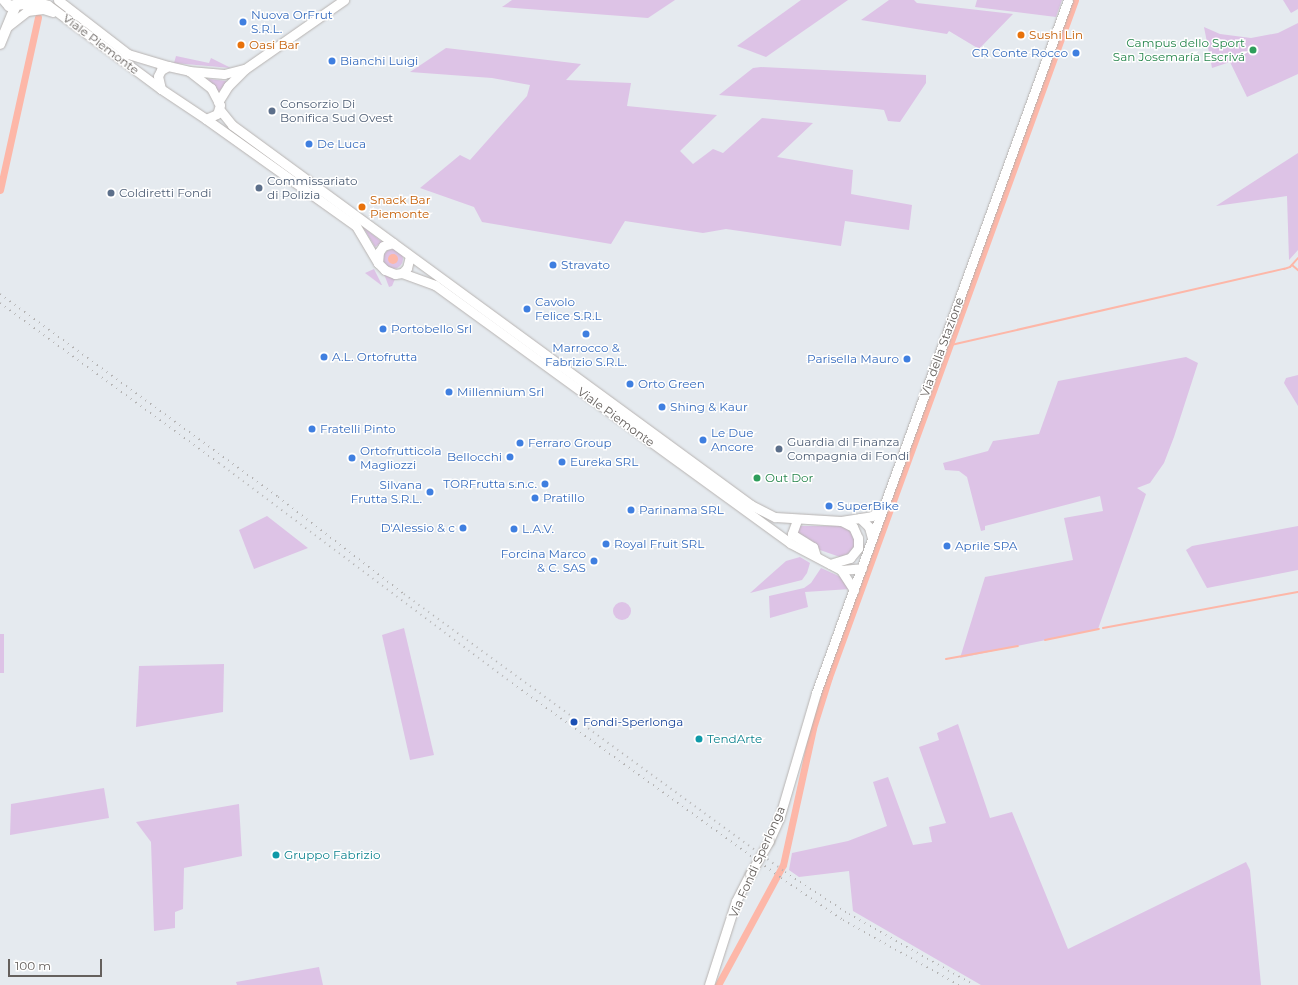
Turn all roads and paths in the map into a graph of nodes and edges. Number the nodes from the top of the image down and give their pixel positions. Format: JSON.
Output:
{"nodes":[{"id":1,"x":3,"y":0,"type":"edge"},
{"id":2,"x":58,"y":0,"type":"edge"},
{"id":3,"x":344,"y":0,"type":"edge"},
{"id":4,"x":1068,"y":0,"type":"edge"},
{"id":5,"x":18,"y":3,"type":"edge"},
{"id":6,"x":0,"y":6,"type":"edge"},
{"id":7,"x":62,"y":15,"type":"junction"},
{"id":8,"x":8,"y":26,"type":"junction"},
{"id":9,"x":0,"y":44,"type":"edge"},
{"id":10,"x":168,"y":66,"type":"junction"},
{"id":11,"x":245,"y":69,"type":"junction"},
{"id":12,"x":189,"y":71,"type":"junction"},
{"id":13,"x":161,"y":89,"type":"junction"},
{"id":14,"x":219,"y":106,"type":"junction"},
{"id":15,"x":206,"y":119,"type":"junction"},
{"id":16,"x":393,"y":243,"type":"junction"},
{"id":17,"x":410,"y":256,"type":"junction"},
{"id":18,"x":378,"y":263,"type":"junction"},
{"id":19,"x":402,"y":273,"type":"junction"},
{"id":20,"x":883,"y":509,"type":"junction"},
{"id":21,"x":860,"y":518,"type":"junction"},
{"id":22,"x":797,"y":520,"type":"junction"},
{"id":23,"x":841,"y":521,"type":"junction"},
{"id":24,"x":872,"y":538,"type":"junction"},
{"id":25,"x":816,"y":556,"type":"junction"},
{"id":26,"x":830,"y":564,"type":"junction"},
{"id":27,"x":862,"y":568,"type":"junction"},
{"id":28,"x":841,"y":570,"type":"junction"},
{"id":29,"x":854,"y":590,"type":"junction"},
{"id":30,"x":816,"y":693,"type":"joint"},
{"id":31,"x":709,"y":985,"type":"edge"}],
"edges":[{"from":1,"to":5,"type":"main road"},
{"from":1,"to":6,"type":"main road"},
{"from":2,"to":10,"type":"street","name":"Viale Piemonte"},
{"from":3,"to":11,"type":"street"},
{"from":4,"to":20,"type":"street","name":"Via della Stazione"},
{"from":5,"to":7,"type":"street","name":"Viale Piemonte"},
{"from":5,"to":8,"type":"main road"},
{"from":7,"to":8,"type":"street"},
{"from":7,"to":13,"type":"street","name":"Viale Piemonte"},
{"from":8,"to":9,"type":"main road"},
{"from":10,"to":12,"type":"street","name":"Viale Piemonte"},
{"from":10,"to":13,"type":"street"},
{"from":11,"to":12,"type":"street"},
{"from":11,"to":14,"type":"street"},
{"from":12,"to":14,"type":"street","name":"Viale Piemonte"},
{"from":13,"to":15,"type":"street","name":"Viale Piemonte"},
{"from":14,"to":15,"type":"street"},
{"from":14,"to":16,"type":"street","name":"Viale Piemonte"},
{"from":15,"to":18,"type":"street","name":"Viale Piemonte"},
{"from":16,"to":17,"type":"street","name":"Viale Piemonte"},
{"from":16,"to":18,"type":"street"},
{"from":17,"to":19,"type":"street"},
{"from":17,"to":22,"type":"street","name":"Viale Piemonte"},
{"from":18,"to":19,"type":"street","name":"Viale Piemonte"},
{"from":19,"to":25,"type":"street","name":"Viale Piemonte"},
{"from":20,"to":21,"type":"street","name":"Viale Piemonte"},
{"from":20,"to":24,"type":"street","name":"Via della Stazione"},
{"from":21,"to":23,"type":"street","name":"Viale Piemonte"},
{"from":21,"to":24,"type":"street"},
{"from":22,"to":23,"type":"street","name":"Viale Piemonte"},
{"from":22,"to":25,"type":"street"},
{"from":23,"to":26,"type":"street"},
{"from":24,"to":27,"type":"street","name":"Via della Stazione"},
{"from":25,"to":26,"type":"street","name":"Viale Piemonte"},
{"from":26,"to":28,"type":"street","name":"Viale Piemonte"},
{"from":27,"to":28,"type":"street"},
{"from":27,"to":29,"type":"street","name":"Via della Stazione"},
{"from":28,"to":29,"type":"street"},
{"from":29,"to":30,"type":"street","name":"Via della Stazione"},
{"from":30,"to":31,"type":"street","name":"Via Fondi Sperlonga","bridge":true}]}
